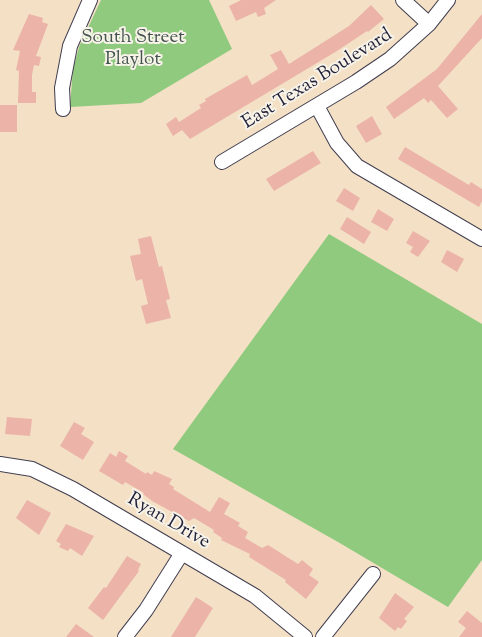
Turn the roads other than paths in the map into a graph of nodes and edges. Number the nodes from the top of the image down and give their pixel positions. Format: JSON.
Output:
{"nodes":[{"id":1,"x":90,"y":0,"type":"edge"},
{"id":2,"x":403,"y":0,"type":"edge"},
{"id":3,"x":448,"y":0,"type":"edge"},
{"id":4,"x":429,"y":24,"type":"junction"},
{"id":5,"x":317,"y":106,"type":"junction"},
{"id":6,"x":63,"y":109,"type":"dead end"},
{"id":7,"x":222,"y":162,"type":"dead end"},
{"id":8,"x":482,"y":239,"type":"edge"},
{"id":9,"x":0,"y":464,"type":"edge"},
{"id":10,"x":182,"y":553,"type":"junction"},
{"id":11,"x":373,"y":574,"type":"dead end"},
{"id":12,"x":125,"y":637,"type":"edge"},
{"id":13,"x":305,"y":637,"type":"edge"},
{"id":14,"x":323,"y":637,"type":"edge"}],
"edges":[{"from":1,"to":6,"type":"street"},
{"from":2,"to":4,"type":"street"},
{"from":3,"to":4,"type":"street","name":"East Texas Boulevard"},
{"from":4,"to":5,"type":"street","name":"East Texas Boulevard"},
{"from":5,"to":7,"type":"street","name":"East Texas Boulevard"},
{"from":5,"to":8,"type":"street"},
{"from":9,"to":10,"type":"street","name":"Ryan Drive"},
{"from":10,"to":12,"type":"street"},
{"from":10,"to":13,"type":"street","name":"Ryan Drive"},
{"from":11,"to":14,"type":"street"}]}
